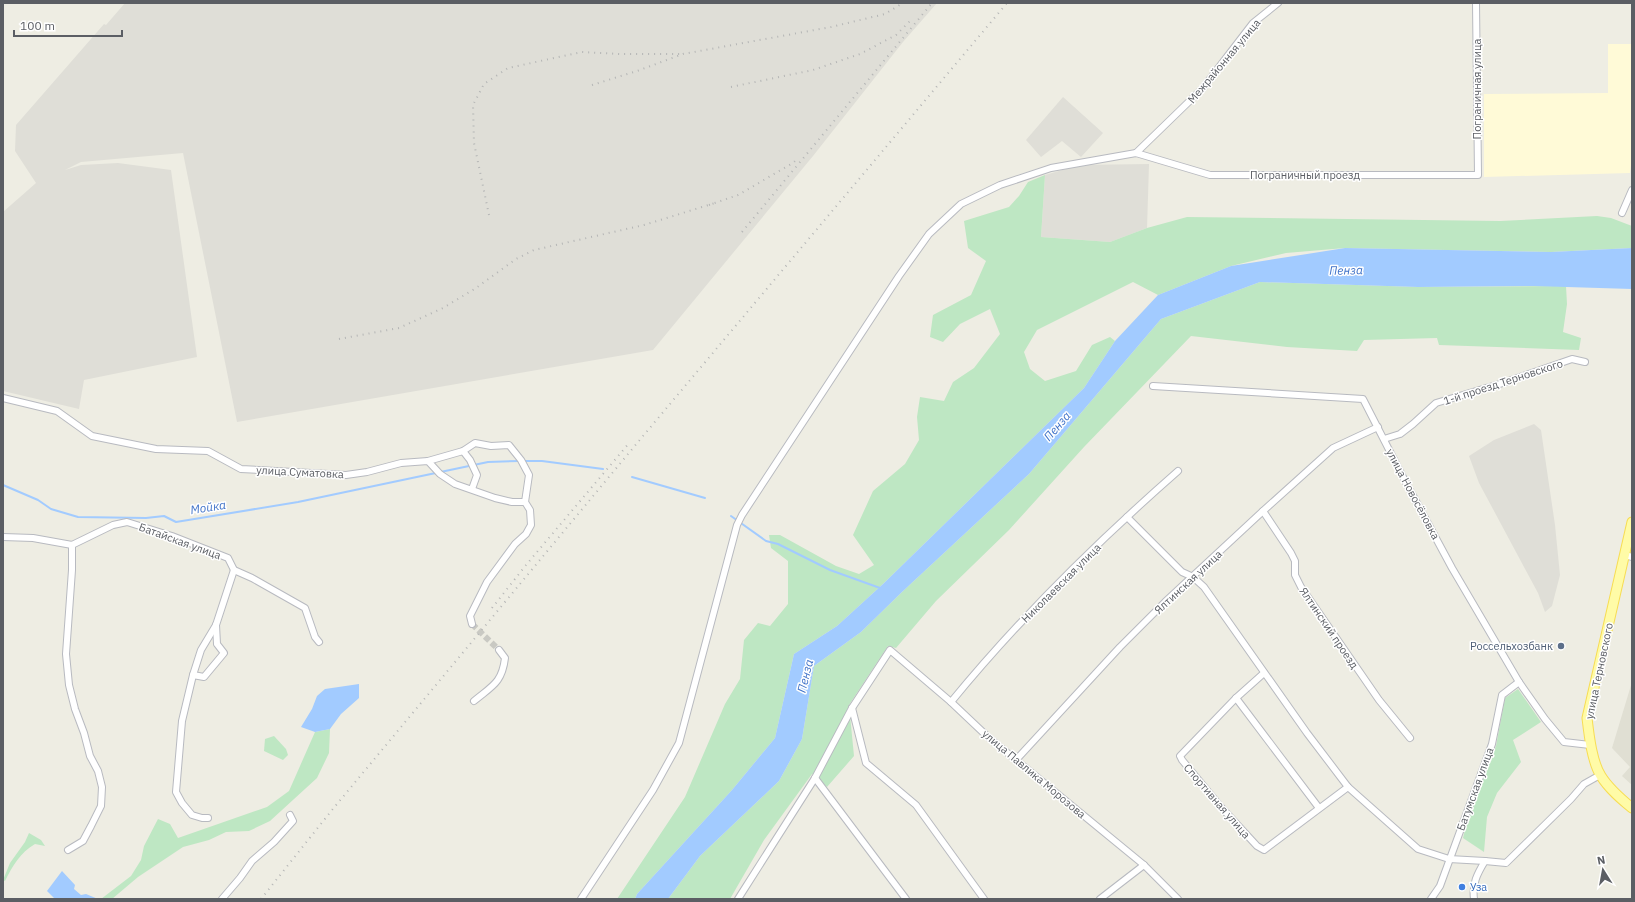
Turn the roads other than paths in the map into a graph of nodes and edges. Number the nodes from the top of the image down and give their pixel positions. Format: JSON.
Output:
{"nodes":[{"id":1,"x":1278,"y":3,"type":"edge"},
{"id":2,"x":1476,"y":3,"type":"edge"},
{"id":3,"x":1136,"y":153,"type":"junction"},
{"id":4,"x":1478,"y":175,"type":"joint"},
{"id":5,"x":1632,"y":190,"type":"edge"},
{"id":6,"x":1622,"y":213,"type":"dead end"},
{"id":7,"x":1585,"y":362,"type":"dead end"},
{"id":8,"x":1153,"y":386,"type":"dead end"},
{"id":9,"x":3,"y":398,"type":"edge"},
{"id":10,"x":1378,"y":427,"type":"junction"},
{"id":11,"x":1384,"y":439,"type":"junction"},
{"id":12,"x":463,"y":451,"type":"junction"},
{"id":13,"x":428,"y":461,"type":"junction"},
{"id":14,"x":1178,"y":471,"type":"dead end"},
{"id":15,"x":472,"y":489,"type":"junction"},
{"id":16,"x":525,"y":502,"type":"junction"},
{"id":17,"x":1263,"y":511,"type":"junction"},
{"id":18,"x":1127,"y":518,"type":"junction"},
{"id":19,"x":1632,"y":522,"type":"edge"},
{"id":20,"x":3,"y":536,"type":"edge"},
{"id":21,"x":72,"y":545,"type":"junction"},
{"id":22,"x":1628,"y":556,"type":"edge"},
{"id":23,"x":234,"y":570,"type":"junction"},
{"id":24,"x":1193,"y":577,"type":"junction"},
{"id":25,"x":472,"y":624,"type":"dead end"},
{"id":26,"x":216,"y":625,"type":"junction"},
{"id":27,"x":318,"y":642,"type":"dead end"},
{"id":28,"x":499,"y":650,"type":"tunnel mouth"},
{"id":29,"x":1264,"y":673,"type":"junction"},
{"id":30,"x":193,"y":675,"type":"junction"},
{"id":31,"x":1519,"y":682,"type":"junction"},
{"id":32,"x":1236,"y":698,"type":"junction"},
{"id":33,"x":474,"y":701,"type":"dead end"},
{"id":34,"x":951,"y":702,"type":"junction"},
{"id":35,"x":852,"y":708,"type":"junction"},
{"id":36,"x":1410,"y":738,"type":"dead end"},
{"id":37,"x":1590,"y":745,"type":"junction"},
{"id":38,"x":1016,"y":760,"type":"junction"},
{"id":39,"x":1600,"y":775,"type":"junction"},
{"id":40,"x":815,"y":778,"type":"junction"},
{"id":41,"x":1348,"y":787,"type":"junction"},
{"id":42,"x":1319,"y":808,"type":"junction"},
{"id":43,"x":1632,"y":808,"type":"edge"},
{"id":44,"x":290,"y":815,"type":"dead end"},
{"id":45,"x":208,"y":818,"type":"dead end"},
{"id":46,"x":68,"y":850,"type":"dead end"},
{"id":47,"x":1450,"y":859,"type":"junction"},
{"id":48,"x":1485,"y":861,"type":"junction"},
{"id":49,"x":1144,"y":865,"type":"junction"},
{"id":50,"x":222,"y":899,"type":"edge"},
{"id":51,"x":581,"y":899,"type":"edge"},
{"id":52,"x":738,"y":899,"type":"edge"},
{"id":53,"x":906,"y":899,"type":"edge"},
{"id":54,"x":984,"y":899,"type":"edge"},
{"id":55,"x":1100,"y":899,"type":"edge"},
{"id":56,"x":1178,"y":899,"type":"edge"},
{"id":57,"x":1431,"y":899,"type":"edge"},
{"id":58,"x":1474,"y":899,"type":"edge"}],
"edges":[{"from":1,"to":3,"type":"street","name":"Межрайонная улица"},
{"from":2,"to":4,"type":"street","name":"Пограничная улица"},
{"from":3,"to":4,"type":"street","name":"Пограничный проезд"},
{"from":3,"to":51,"type":"street"},
{"from":5,"to":6,"type":"street"},
{"from":7,"to":11,"type":"street","name":"1-й проезд Терновского"},
{"from":8,"to":10,"type":"street","name":"улица Новосёловка"},
{"from":9,"to":13,"type":"street","name":"улица Суматовка"},
{"from":10,"to":11,"type":"street","name":"улица Новосёловка"},
{"from":10,"to":17,"type":"street","name":"Ялтинская улица"},
{"from":11,"to":31,"type":"street","name":"улица Новосёловка"},
{"from":12,"to":13,"type":"street","name":"улица Суматовка"},
{"from":12,"to":15,"type":"street"},
{"from":12,"to":16,"type":"street","name":"улица Суматовка"},
{"from":13,"to":15,"type":"street"},
{"from":14,"to":18,"type":"street","name":"Николаевская улица"},
{"from":15,"to":16,"type":"street"},
{"from":16,"to":25,"type":"street"},
{"from":17,"to":24,"type":"street","name":"Ялтинская улица"},
{"from":17,"to":36,"type":"street","name":"Ялтинский проезд"},
{"from":18,"to":24,"type":"street"},
{"from":18,"to":34,"type":"street","name":"Николаевская улица"},
{"from":19,"to":22,"type":"main road","name":"улица Терновского"},
{"from":20,"to":21,"type":"street"},
{"from":21,"to":23,"type":"street","name":"Батайская улица"},
{"from":21,"to":46,"type":"street"},
{"from":22,"to":37,"type":"main road","name":"улица Терновского"},
{"from":23,"to":26,"type":"street"},
{"from":23,"to":27,"type":"street"},
{"from":24,"to":29,"type":"street"},
{"from":24,"to":38,"type":"street","name":"Ялтинская улица"},
{"from":26,"to":30,"type":"street"},
{"from":26,"to":30,"type":"street"},
{"from":28,"to":33,"type":"street"},
{"from":29,"to":32,"type":"street","name":"Спортивная улица"},
{"from":29,"to":41,"type":"street"},
{"from":30,"to":45,"type":"street"},
{"from":31,"to":37,"type":"street","name":"улица Новосёловка"},
{"from":31,"to":47,"type":"street","name":"Батумская улица"},
{"from":32,"to":42,"type":"street"},
{"from":32,"to":42,"type":"street","name":"Спортивная улица"},
{"from":34,"to":35,"type":"street","name":"улица Павлика Морозова"},
{"from":34,"to":38,"type":"street","name":"улица Павлика Морозова"},
{"from":35,"to":40,"type":"street"},
{"from":35,"to":54,"type":"street"},
{"from":37,"to":39,"type":"main road","name":"улица Терновского"},
{"from":38,"to":49,"type":"street","name":"улица Павлика Морозова"},
{"from":39,"to":43,"type":"main road","name":"улица Терновского"},
{"from":39,"to":48,"type":"street"},
{"from":40,"to":52,"type":"street"},
{"from":40,"to":53,"type":"street"},
{"from":41,"to":42,"type":"street","name":"Спортивная улица"},
{"from":41,"to":47,"type":"street"},
{"from":44,"to":50,"type":"street"},
{"from":47,"to":48,"type":"street"},
{"from":47,"to":57,"type":"street","name":"Батумская улица"},
{"from":48,"to":58,"type":"street"},
{"from":49,"to":55,"type":"street"},
{"from":49,"to":56,"type":"street","name":"улица Павлика Морозова"}]}
